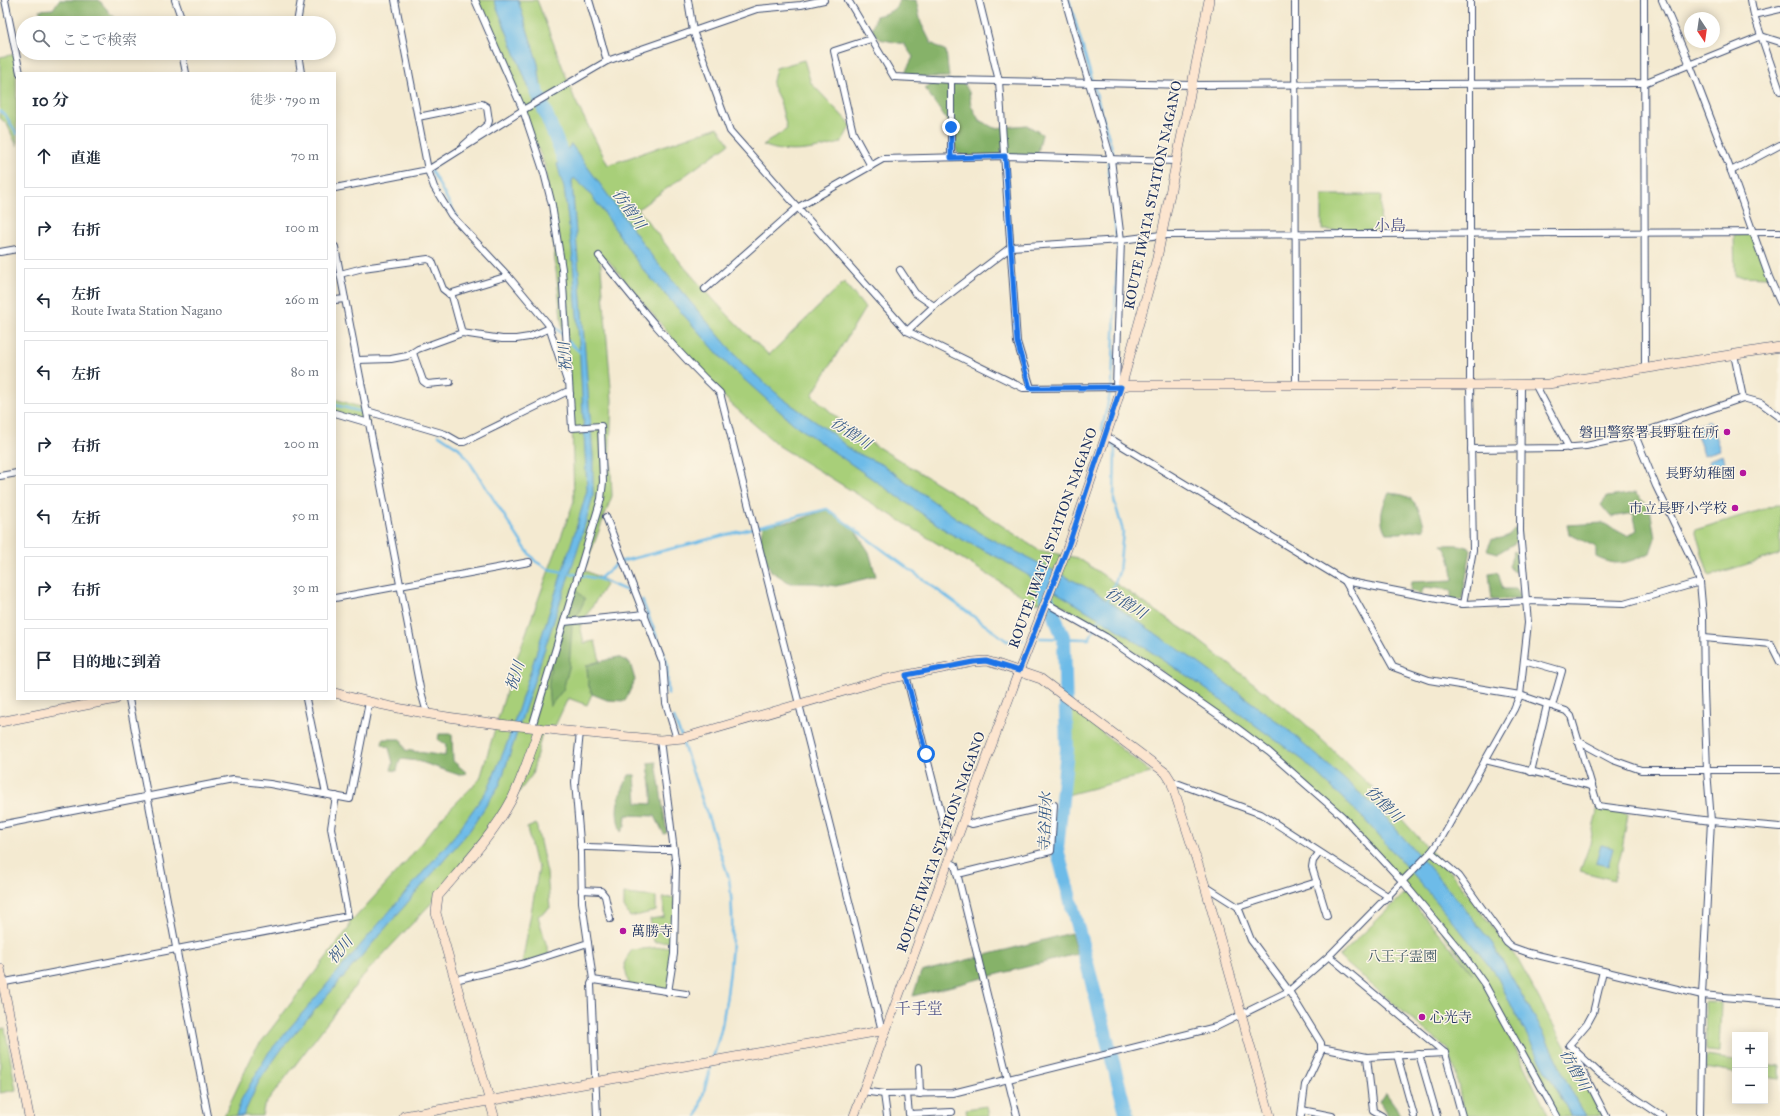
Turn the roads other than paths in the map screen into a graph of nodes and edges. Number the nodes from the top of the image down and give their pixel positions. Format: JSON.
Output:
{"nodes":[{"id":1,"x":6,"y":0,"type":"edge"},
{"id":2,"x":175,"y":0,"type":"edge"},
{"id":3,"x":301,"y":0,"type":"edge"},
{"id":4,"x":395,"y":0,"type":"edge"},
{"id":5,"x":475,"y":0,"type":"edge"},
{"id":6,"x":589,"y":0,"type":"edge"},
{"id":7,"x":688,"y":0,"type":"edge"},
{"id":8,"x":824,"y":0,"type":"edge"},
{"id":9,"x":848,"y":0,"type":"edge"},
{"id":10,"x":979,"y":0,"type":"edge"},
{"id":11,"x":1065,"y":0,"type":"edge"},
{"id":12,"x":1209,"y":0,"type":"edge"},
{"id":13,"x":1296,"y":0,"type":"edge"},
{"id":14,"x":1470,"y":0,"type":"edge"},
{"id":15,"x":1644,"y":0,"type":"edge"},
{"id":16,"x":1662,"y":0,"type":"edge"},
{"id":17,"x":1751,"y":0,"type":"edge"},
{"id":18,"x":1780,"y":9,"type":"edge"},
{"id":19,"x":1754,"y":15,"type":"junction"},
{"id":20,"x":181,"y":16,"type":"edge"},
{"id":21,"x":298,"y":16,"type":"edge"},
{"id":22,"x":693,"y":30,"type":"junction"},
{"id":23,"x":1761,"y":36,"type":"junction"},
{"id":24,"x":871,"y":39,"type":"junction"},
{"id":25,"x":1780,"y":42,"type":"edge"},
{"id":26,"x":16,"y":52,"type":"edge"},
{"id":27,"x":18,"y":60,"type":"edge"},
{"id":28,"x":183,"y":60,"type":"edge"},
{"id":29,"x":299,"y":60,"type":"edge"},
{"id":30,"x":607,"y":61,"type":"junction"},
{"id":31,"x":1690,"y":65,"type":"junction"},
{"id":32,"x":20,"y":72,"type":"edge"},
{"id":33,"x":186,"y":72,"type":"edge"},
{"id":34,"x":301,"y":72,"type":"edge"},
{"id":35,"x":951,"y":80,"type":"junction"},
{"id":36,"x":999,"y":81,"type":"junction"},
{"id":37,"x":1092,"y":82,"type":"junction"},
{"id":38,"x":1644,"y":83,"type":"junction"},
{"id":39,"x":1295,"y":84,"type":"junction"},
{"id":40,"x":1470,"y":84,"type":"junction"},
{"id":41,"x":1192,"y":85,"type":"junction"},
{"id":42,"x":1780,"y":91,"type":"edge"},
{"id":43,"x":523,"y":110,"type":"junction"},
{"id":44,"x":420,"y":117,"type":"junction"},
{"id":45,"x":1780,"y":145,"type":"edge"},
{"id":46,"x":460,"y":150,"type":"junction"},
{"id":47,"x":1005,"y":156,"type":"junction"},
{"id":48,"x":951,"y":158,"type":"junction"},
{"id":49,"x":1111,"y":159,"type":"junction"},
{"id":50,"x":1176,"y":161,"type":"junction"},
{"id":51,"x":871,"y":166,"type":"junction"},
{"id":52,"x":430,"y":168,"type":"junction"},
{"id":53,"x":1731,"y":171,"type":"junction"},
{"id":54,"x":336,"y":188,"type":"edge"},
{"id":55,"x":797,"y":208,"type":"junction"},
{"id":56,"x":1471,"y":232,"type":"junction"},
{"id":57,"x":1753,"y":232,"type":"junction"},
{"id":58,"x":1780,"y":232,"type":"edge"},
{"id":59,"x":1296,"y":233,"type":"junction"},
{"id":60,"x":1645,"y":233,"type":"junction"},
{"id":61,"x":1161,"y":235,"type":"junction"},
{"id":62,"x":1121,"y":240,"type":"junction"},
{"id":63,"x":1011,"y":247,"type":"junction"},
{"id":64,"x":16,"y":249,"type":"edge"},
{"id":65,"x":0,"y":252,"type":"edge"},
{"id":66,"x":336,"y":252,"type":"edge"},
{"id":67,"x":599,"y":256,"type":"dead end"},
{"id":68,"x":900,"y":270,"type":"dead end"},
{"id":69,"x":340,"y":274,"type":"junction"},
{"id":70,"x":508,"y":276,"type":"junction"},
{"id":71,"x":705,"y":289,"type":"dead end"},
{"id":72,"x":449,"y":294,"type":"junction"},
{"id":73,"x":345,"y":298,"type":"junction"},
{"id":74,"x":336,"y":300,"type":"edge"},
{"id":75,"x":1780,"y":302,"type":"edge"},
{"id":76,"x":934,"y":306,"type":"junction"},
{"id":77,"x":550,"y":328,"type":"junction"},
{"id":78,"x":907,"y":331,"type":"junction"},
{"id":79,"x":462,"y":333,"type":"junction"},
{"id":80,"x":1780,"y":347,"type":"edge"},
{"id":81,"x":412,"y":353,"type":"junction"},
{"id":82,"x":1734,"y":354,"type":"junction"},
{"id":83,"x":357,"y":360,"type":"junction"},
{"id":84,"x":1645,"y":367,"type":"junction"},
{"id":85,"x":450,"y":382,"type":"dead end"},
{"id":86,"x":1535,"y":384,"type":"junction"},
{"id":87,"x":1296,"y":385,"type":"junction"},
{"id":88,"x":1521,"y":385,"type":"junction"},
{"id":89,"x":1470,"y":386,"type":"junction"},
{"id":90,"x":1119,"y":387,"type":"junction"},
{"id":91,"x":1030,"y":388,"type":"junction"},
{"id":92,"x":570,"y":392,"type":"junction"},
{"id":93,"x":1743,"y":398,"type":"junction"},
{"id":94,"x":367,"y":411,"type":"junction"},
{"id":95,"x":336,"y":413,"type":"edge"},
{"id":96,"x":1780,"y":417,"type":"edge"},
{"id":97,"x":369,"y":423,"type":"junction"},
{"id":98,"x":1635,"y":435,"type":"junction"},
{"id":99,"x":1106,"y":436,"type":"junction"},
{"id":100,"x":1569,"y":448,"type":"junction"},
{"id":101,"x":1471,"y":449,"type":"junction"},
{"id":102,"x":1521,"y":449,"type":"junction"},
{"id":103,"x":16,"y":473,"type":"edge"},
{"id":104,"x":0,"y":476,"type":"edge"},
{"id":105,"x":606,"y":517,"type":"dead end"},
{"id":106,"x":529,"y":562,"type":"dead end"},
{"id":107,"x":1345,"y":581,"type":"junction"},
{"id":108,"x":1700,"y":582,"type":"junction"},
{"id":109,"x":400,"y":586,"type":"junction"},
{"id":110,"x":336,"y":598,"type":"edge"},
{"id":111,"x":1527,"y":601,"type":"junction"},
{"id":112,"x":1046,"y":603,"type":"junction"},
{"id":113,"x":1463,"y":604,"type":"junction"},
{"id":114,"x":644,"y":614,"type":"junction"},
{"id":115,"x":564,"y":622,"type":"junction"},
{"id":116,"x":1704,"y":638,"type":"junction"},
{"id":117,"x":1524,"y":660,"type":"junction"},
{"id":118,"x":1780,"y":662,"type":"edge"},
{"id":119,"x":1019,"y":671,"type":"junction"},
{"id":120,"x":906,"y":675,"type":"junction"},
{"id":121,"x":336,"y":693,"type":"edge"},
{"id":122,"x":1520,"y":695,"type":"junction"},
{"id":123,"x":111,"y":700,"type":"edge"},
{"id":124,"x":128,"y":700,"type":"edge"},
{"id":125,"x":306,"y":700,"type":"edge"},
{"id":126,"x":369,"y":702,"type":"junction"},
{"id":127,"x":800,"y":704,"type":"junction"},
{"id":128,"x":1549,"y":705,"type":"junction"},
{"id":129,"x":427,"y":713,"type":"junction"},
{"id":130,"x":0,"y":722,"type":"edge"},
{"id":131,"x":532,"y":727,"type":"junction"},
{"id":132,"x":580,"y":732,"type":"junction"},
{"id":133,"x":677,"y":739,"type":"junction"},
{"id":134,"x":660,"y":740,"type":"junction"},
{"id":135,"x":1578,"y":740,"type":"junction"},
{"id":136,"x":1485,"y":760,"type":"junction"},
{"id":137,"x":1707,"y":770,"type":"junction"},
{"id":138,"x":1780,"y":770,"type":"edge"},
{"id":139,"x":1531,"y":772,"type":"junction"},
{"id":140,"x":1172,"y":781,"type":"junction"},
{"id":141,"x":1592,"y":786,"type":"junction"},
{"id":142,"x":326,"y":794,"type":"junction"},
{"id":143,"x":147,"y":796,"type":"junction"},
{"id":144,"x":336,"y":796,"type":"junction"},
{"id":145,"x":964,"y":821,"type":"junction"},
{"id":146,"x":1711,"y":821,"type":"junction"},
{"id":147,"x":0,"y":824,"type":"edge"},
{"id":148,"x":1780,"y":827,"type":"edge"},
{"id":149,"x":580,"y":847,"type":"junction"},
{"id":150,"x":954,"y":847,"type":"junction"},
{"id":151,"x":674,"y":850,"type":"junction"},
{"id":152,"x":1431,"y":852,"type":"junction"},
{"id":153,"x":1319,"y":853,"type":"junction"},
{"id":154,"x":949,"y":862,"type":"junction"},
{"id":155,"x":958,"y":874,"type":"junction"},
{"id":156,"x":1404,"y":881,"type":"junction"},
{"id":157,"x":1317,"y":882,"type":"junction"},
{"id":158,"x":1205,"y":886,"type":"junction"},
{"id":159,"x":581,"y":890,"type":"junction"},
{"id":160,"x":1389,"y":896,"type":"junction"},
{"id":161,"x":1238,"y":907,"type":"junction"},
{"id":162,"x":1327,"y":916,"type":"dead end"},
{"id":163,"x":610,"y":919,"type":"dead end"},
{"id":164,"x":588,"y":942,"type":"junction"},
{"id":165,"x":176,"y":950,"type":"junction"},
{"id":166,"x":1329,"y":956,"type":"junction"},
{"id":167,"x":0,"y":968,"type":"edge"},
{"id":168,"x":1603,"y":971,"type":"junction"},
{"id":169,"x":455,"y":980,"type":"junction"},
{"id":170,"x":593,"y":980,"type":"junction"},
{"id":171,"x":2,"y":983,"type":"edge"},
{"id":172,"x":1289,"y":991,"type":"junction"},
{"id":173,"x":668,"y":992,"type":"junction"},
{"id":174,"x":686,"y":994,"type":"dead end"},
{"id":175,"x":1702,"y":995,"type":"junction"},
{"id":176,"x":1780,"y":1002,"type":"edge"},
{"id":177,"x":1241,"y":1014,"type":"junction"},
{"id":178,"x":884,"y":1030,"type":"junction"},
{"id":179,"x":1569,"y":1045,"type":"junction"},
{"id":180,"x":1321,"y":1048,"type":"junction"},
{"id":181,"x":1445,"y":1053,"type":"junction"},
{"id":182,"x":1420,"y":1054,"type":"junction"},
{"id":183,"x":1397,"y":1055,"type":"junction"},
{"id":184,"x":1367,"y":1057,"type":"junction"},
{"id":185,"x":919,"y":1067,"type":"dead end"},
{"id":186,"x":1008,"y":1080,"type":"junction"},
{"id":187,"x":597,"y":1081,"type":"junction"},
{"id":188,"x":862,"y":1091,"type":"junction"},
{"id":189,"x":884,"y":1094,"type":"junction"},
{"id":190,"x":908,"y":1094,"type":"junction"},
{"id":191,"x":920,"y":1094,"type":"junction"},
{"id":192,"x":490,"y":1100,"type":"junction"},
{"id":193,"x":952,"y":1112,"type":"dead end"},
{"id":194,"x":1301,"y":1113,"type":"edge"},
{"id":195,"x":28,"y":1116,"type":"edge"},
{"id":196,"x":208,"y":1116,"type":"edge"},
{"id":197,"x":404,"y":1116,"type":"edge"},
{"id":198,"x":494,"y":1116,"type":"edge"},
{"id":199,"x":597,"y":1116,"type":"edge"},
{"id":200,"x":854,"y":1116,"type":"edge"},
{"id":201,"x":887,"y":1116,"type":"edge"},
{"id":202,"x":1017,"y":1116,"type":"edge"},
{"id":203,"x":1270,"y":1116,"type":"edge"},
{"id":204,"x":1332,"y":1116,"type":"edge"},
{"id":205,"x":1382,"y":1116,"type":"edge"},
{"id":206,"x":1414,"y":1116,"type":"edge"},
{"id":207,"x":1437,"y":1116,"type":"edge"},
{"id":208,"x":1462,"y":1116,"type":"edge"},
{"id":209,"x":1557,"y":1116,"type":"edge"},
{"id":210,"x":1606,"y":1116,"type":"edge"},
{"id":211,"x":1662,"y":1116,"type":"edge"},
{"id":212,"x":1700,"y":1116,"type":"edge"}],
"edges":[{"from":1,"to":26,"type":"street"},
{"from":2,"to":20,"type":"street"},
{"from":3,"to":21,"type":"street"},
{"from":4,"to":44,"type":"street"},
{"from":5,"to":43,"type":"street"},
{"from":6,"to":30,"type":"street"},
{"from":7,"to":22,"type":"street"},
{"from":8,"to":22,"type":"street"},
{"from":9,"to":24,"type":"street"},
{"from":10,"to":36,"type":"street"},
{"from":11,"to":37,"type":"street"},
{"from":12,"to":41,"type":"street","name":"ROUTE IWATA STATION NAGANO"},
{"from":13,"to":39,"type":"street"},
{"from":14,"to":40,"type":"street"},
{"from":15,"to":38,"type":"street"},
{"from":16,"to":31,"type":"street"},
{"from":17,"to":19,"type":"street"},
{"from":18,"to":19,"type":"street"},
{"from":19,"to":23,"type":"street"},
{"from":22,"to":30,"type":"street"},
{"from":22,"to":55,"type":"street"},
{"from":23,"to":25,"type":"street"},
{"from":23,"to":31,"type":"street"},
{"from":23,"to":42,"type":"street"},
{"from":24,"to":35,"type":"street"},
{"from":24,"to":51,"type":"street"},
{"from":27,"to":32,"type":"street"},
{"from":28,"to":33,"type":"street"},
{"from":29,"to":34,"type":"street"},
{"from":30,"to":43,"type":"street"},
{"from":31,"to":38,"type":"street"},
{"from":31,"to":53,"type":"street"},
{"from":35,"to":36,"type":"street"},
{"from":35,"to":48,"type":"street"},
{"from":36,"to":37,"type":"street"},
{"from":36,"to":47,"type":"street"},
{"from":37,"to":41,"type":"street"},
{"from":37,"to":49,"type":"street"},
{"from":38,"to":40,"type":"street"},
{"from":38,"to":60,"type":"street"},
{"from":39,"to":40,"type":"street"},
{"from":39,"to":41,"type":"street"},
{"from":39,"to":59,"type":"street"},
{"from":40,"to":56,"type":"street"},
{"from":41,"to":50,"type":"street","name":"ROUTE IWATA STATION NAGANO"},
{"from":43,"to":46,"type":"street"},
{"from":43,"to":92,"type":"street"},
{"from":44,"to":46,"type":"street"},
{"from":44,"to":52,"type":"street"},
{"from":45,"to":53,"type":"street"},
{"from":46,"to":52,"type":"street"},
{"from":47,"to":48,"type":"street"},
{"from":47,"to":49,"type":"street"},
{"from":47,"to":63,"type":"street"},
{"from":48,"to":51,"type":"street"},
{"from":49,"to":50,"type":"street"},
{"from":49,"to":62,"type":"street"},
{"from":50,"to":61,"type":"street","name":"ROUTE IWATA STATION NAGANO"},
{"from":51,"to":55,"type":"street"},
{"from":52,"to":54,"type":"street"},
{"from":52,"to":70,"type":"street"},
{"from":53,"to":57,"type":"street"},
{"from":55,"to":71,"type":"street"},
{"from":55,"to":78,"type":"street"},
{"from":56,"to":59,"type":"street"},
{"from":56,"to":60,"type":"street"},
{"from":56,"to":89,"type":"street"},
{"from":57,"to":58,"type":"street"},
{"from":57,"to":60,"type":"street"},
{"from":57,"to":75,"type":"street"},
{"from":59,"to":61,"type":"street"},
{"from":59,"to":87,"type":"street"},
{"from":60,"to":84,"type":"street"},
{"from":61,"to":62,"type":"street"},
{"from":61,"to":90,"type":"street","name":"ROUTE IWATA STATION NAGANO"},
{"from":62,"to":63,"type":"street"},
{"from":62,"to":90,"type":"street"},
{"from":63,"to":76,"type":"street"},
{"from":63,"to":91,"type":"street"},
{"from":64,"to":65,"type":"street"},
{"from":66,"to":69,"type":"street"},
{"from":67,"to":127,"type":"street"},
{"from":68,"to":76,"type":"street"},
{"from":69,"to":72,"type":"street"},
{"from":69,"to":73,"type":"street"},
{"from":70,"to":72,"type":"street"},
{"from":70,"to":77,"type":"street"},
{"from":72,"to":79,"type":"street"},
{"from":73,"to":74,"type":"street"},
{"from":73,"to":83,"type":"street"},
{"from":76,"to":78,"type":"street"},
{"from":77,"to":79,"type":"street"},
{"from":77,"to":92,"type":"street"},
{"from":78,"to":91,"type":"street"},
{"from":79,"to":81,"type":"street"},
{"from":80,"to":82,"type":"street"},
{"from":81,"to":83,"type":"street"},
{"from":81,"to":85,"type":"street"},
{"from":82,"to":84,"type":"street"},
{"from":82,"to":93,"type":"street"},
{"from":83,"to":94,"type":"street"},
{"from":84,"to":86,"type":"street"},
{"from":86,"to":88,"type":"street"},
{"from":86,"to":100,"type":"street"},
{"from":87,"to":89,"type":"street"},
{"from":87,"to":90,"type":"street"},
{"from":88,"to":89,"type":"street"},
{"from":88,"to":102,"type":"street"},
{"from":89,"to":101,"type":"street"},
{"from":90,"to":91,"type":"street"},
{"from":90,"to":99,"type":"street","name":"ROUTE IWATA STATION NAGANO"},
{"from":92,"to":94,"type":"street"},
{"from":92,"to":115,"type":"street"},
{"from":93,"to":96,"type":"street"},
{"from":93,"to":98,"type":"street"},
{"from":94,"to":97,"type":"street"},
{"from":95,"to":97,"type":"street"},
{"from":97,"to":109,"type":"street"},
{"from":98,"to":100,"type":"street"},
{"from":98,"to":108,"type":"street"},
{"from":99,"to":107,"type":"street"},
{"from":99,"to":112,"type":"street","name":"ROUTE IWATA STATION NAGANO"},
{"from":100,"to":102,"type":"street"},
{"from":101,"to":102,"type":"street"},
{"from":101,"to":113,"type":"street"},
{"from":102,"to":111,"type":"street"},
{"from":103,"to":104,"type":"street"},
{"from":105,"to":114,"type":"street"},
{"from":106,"to":109,"type":"street"},
{"from":107,"to":113,"type":"street"},
{"from":107,"to":122,"type":"street"},
{"from":108,"to":111,"type":"street"},
{"from":108,"to":116,"type":"street"},
{"from":109,"to":110,"type":"street"},
{"from":109,"to":129,"type":"street"},
{"from":111,"to":113,"type":"street"},
{"from":111,"to":117,"type":"street"},
{"from":112,"to":119,"type":"street","name":"ROUTE IWATA STATION NAGANO"},
{"from":112,"to":156,"type":"street"},
{"from":114,"to":115,"type":"street"},
{"from":114,"to":133,"type":"street"},
{"from":115,"to":131,"type":"street"},
{"from":116,"to":118,"type":"street"},
{"from":116,"to":137,"type":"street"},
{"from":117,"to":122,"type":"street"},
{"from":117,"to":128,"type":"street"},
{"from":119,"to":120,"type":"street"},
{"from":119,"to":140,"type":"street"},
{"from":119,"to":145,"type":"street","name":"ROUTE IWATA STATION NAGANO"},
{"from":120,"to":127,"type":"street"},
{"from":120,"to":150,"type":"street"},
{"from":121,"to":126,"type":"street"},
{"from":122,"to":128,"type":"street"},
{"from":122,"to":136,"type":"street"},
{"from":123,"to":130,"type":"street"},
{"from":124,"to":143,"type":"street"},
{"from":125,"to":142,"type":"street"},
{"from":126,"to":129,"type":"street"},
{"from":126,"to":144,"type":"street"},
{"from":127,"to":133,"type":"street"},
{"from":127,"to":178,"type":"street"},
{"from":128,"to":135,"type":"street"},
{"from":128,"to":139,"type":"street"},
{"from":129,"to":131,"type":"street"},
{"from":131,"to":132,"type":"street"},
{"from":131,"to":169,"type":"street"},
{"from":132,"to":134,"type":"street"},
{"from":132,"to":149,"type":"street"},
{"from":133,"to":134,"type":"street"},
{"from":134,"to":151,"type":"street"},
{"from":135,"to":137,"type":"street"},
{"from":135,"to":141,"type":"street"},
{"from":136,"to":139,"type":"street"},
{"from":136,"to":152,"type":"street"},
{"from":137,"to":138,"type":"street"},
{"from":137,"to":146,"type":"street"},
{"from":139,"to":141,"type":"street"},
{"from":140,"to":153,"type":"street"},
{"from":140,"to":158,"type":"street"},
{"from":141,"to":146,"type":"street"},
{"from":142,"to":143,"type":"street"},
{"from":142,"to":144,"type":"street"},
{"from":143,"to":147,"type":"street"},
{"from":143,"to":165,"type":"street"},
{"from":144,"to":165,"type":"street"},
{"from":145,"to":150,"type":"street","name":"ROUTE IWATA STATION NAGANO"},
{"from":145,"to":155,"type":"street"},
{"from":146,"to":148,"type":"street"},
{"from":146,"to":175,"type":"street"},
{"from":149,"to":151,"type":"street"},
{"from":149,"to":159,"type":"street"},
{"from":150,"to":154,"type":"street","name":"ROUTE IWATA STATION NAGANO"},
{"from":151,"to":173,"type":"street"},
{"from":152,"to":156,"type":"street"},
{"from":152,"to":168,"type":"street"},
{"from":153,"to":157,"type":"street"},
{"from":153,"to":160,"type":"street"},
{"from":154,"to":155,"type":"street"},
{"from":154,"to":178,"type":"street","name":"ROUTE IWATA STATION NAGANO"},
{"from":155,"to":186,"type":"street"},
{"from":156,"to":160,"type":"street"},
{"from":156,"to":209,"type":"street"},
{"from":157,"to":161,"type":"street"},
{"from":157,"to":162,"type":"street"},
{"from":158,"to":161,"type":"street"},
{"from":158,"to":177,"type":"street"},
{"from":159,"to":163,"type":"street"},
{"from":159,"to":164,"type":"street"},
{"from":160,"to":166,"type":"street"},
{"from":161,"to":172,"type":"street"},
{"from":164,"to":169,"type":"street"},
{"from":164,"to":170,"type":"street"},
{"from":165,"to":171,"type":"street"},
{"from":165,"to":196,"type":"street"},
{"from":166,"to":172,"type":"street"},
{"from":166,"to":181,"type":"street"},
{"from":167,"to":171,"type":"street"},
{"from":168,"to":175,"type":"street"},
{"from":168,"to":179,"type":"street"},
{"from":169,"to":192,"type":"street"},
{"from":170,"to":173,"type":"street"},
{"from":170,"to":187,"type":"street"},
{"from":171,"to":195,"type":"street"},
{"from":172,"to":177,"type":"street"},
{"from":172,"to":180,"type":"street"},
{"from":173,"to":174,"type":"street"},
{"from":175,"to":176,"type":"street"},
{"from":175,"to":212,"type":"street"},
{"from":177,"to":186,"type":"street"},
{"from":177,"to":203,"type":"street"},
{"from":178,"to":187,"type":"street"},
{"from":178,"to":188,"type":"street","name":"ROUTE IWATA STATION NAGANO"},
{"from":179,"to":210,"type":"street"},
{"from":179,"to":211,"type":"street"},
{"from":180,"to":184,"type":"street"},
{"from":180,"to":194,"type":"street"},
{"from":181,"to":182,"type":"street"},
{"from":181,"to":208,"type":"street"},
{"from":182,"to":183,"type":"street"},
{"from":182,"to":207,"type":"street"},
{"from":183,"to":184,"type":"street"},
{"from":183,"to":206,"type":"street"},
{"from":184,"to":205,"type":"street"},
{"from":185,"to":191,"type":"street"},
{"from":186,"to":191,"type":"street"},
{"from":186,"to":202,"type":"street"},
{"from":187,"to":192,"type":"street"},
{"from":187,"to":199,"type":"street"},
{"from":188,"to":189,"type":"street"},
{"from":188,"to":200,"type":"street","name":"ROUTE IWATA STATION NAGANO"},
{"from":189,"to":190,"type":"street"},
{"from":189,"to":201,"type":"street"},
{"from":190,"to":191,"type":"street"},
{"from":190,"to":193,"type":"street"},
{"from":192,"to":197,"type":"street"},
{"from":192,"to":198,"type":"street"},
{"from":194,"to":204,"type":"street"}]}
